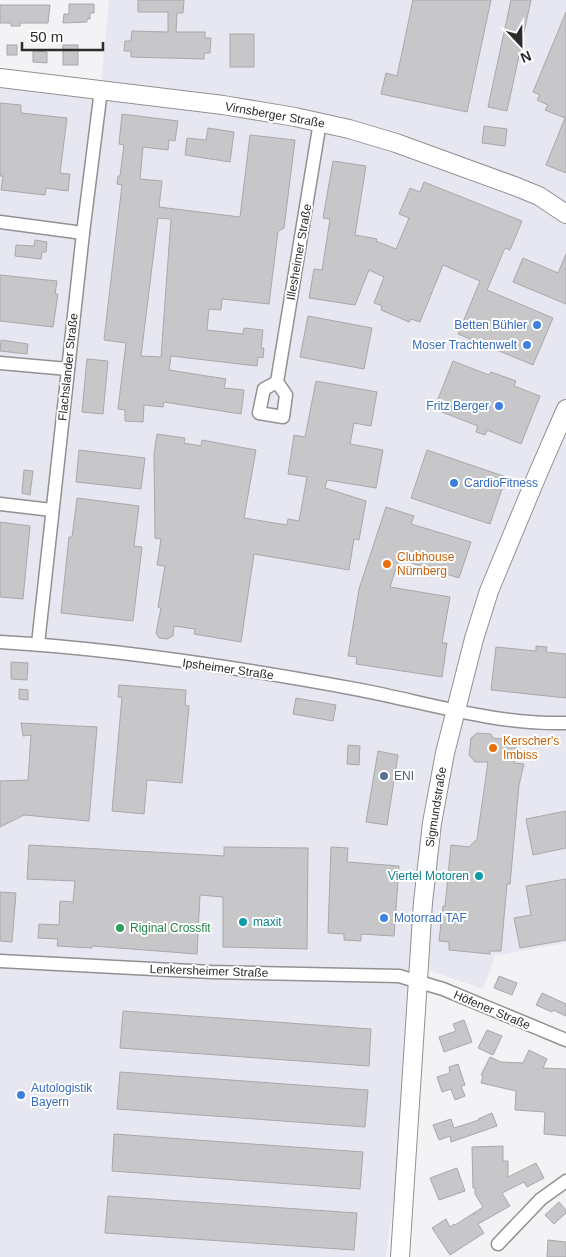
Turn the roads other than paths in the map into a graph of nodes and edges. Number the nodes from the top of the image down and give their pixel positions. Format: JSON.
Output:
{"nodes":[{"id":1,"x":0,"y":78,"type":"edge"},
{"id":2,"x":100,"y":90,"type":"junction"},
{"id":3,"x":320,"y":122,"type":"junction"},
{"id":4,"x":539,"y":196,"type":"junction"},
{"id":5,"x":566,"y":198,"type":"edge"},
{"id":6,"x":566,"y":214,"type":"edge"},
{"id":7,"x":0,"y":222,"type":"edge"},
{"id":8,"x":83,"y":232,"type":"junction"},
{"id":9,"x":0,"y":363,"type":"edge"},
{"id":10,"x":68,"y":369,"type":"junction"},
{"id":11,"x":277,"y":382,"type":"dead end"},
{"id":12,"x":566,"y":409,"type":"edge"},
{"id":13,"x":0,"y":504,"type":"edge"},
{"id":14,"x":52,"y":510,"type":"junction"},
{"id":15,"x":0,"y":642,"type":"edge"},
{"id":16,"x":38,"y":644,"type":"junction"},
{"id":17,"x":454,"y":710,"type":"junction"},
{"id":18,"x":566,"y":723,"type":"edge"},
{"id":19,"x":0,"y":961,"type":"edge"},
{"id":20,"x":418,"y":981,"type":"junction"},
{"id":21,"x":566,"y":1040,"type":"edge"},
{"id":22,"x":566,"y":1181,"type":"edge"},
{"id":23,"x":498,"y":1244,"type":"dead end"},
{"id":24,"x":400,"y":1257,"type":"edge"}],
"edges":[{"from":1,"to":2,"type":"main road","name":"Virnsberger Straße"},
{"from":2,"to":3,"type":"main road","name":"Virnsberger Straße"},
{"from":2,"to":8,"type":"street","name":"Flachslander Straße"},
{"from":3,"to":4,"type":"main road","name":"Virnsberger Straße"},
{"from":3,"to":11,"type":"street","name":"Illesheimer Straße"},
{"from":4,"to":5,"type":"main road","name":"Virnsberger Straße"},
{"from":4,"to":6,"type":"main road","name":"Virnsberger Straße"},
{"from":7,"to":8,"type":"street"},
{"from":8,"to":10,"type":"street","name":"Flachslander Straße"},
{"from":9,"to":10,"type":"street"},
{"from":10,"to":14,"type":"street","name":"Flachslander Straße"},
{"from":12,"to":17,"type":"main road","name":"Sigmundstraße"},
{"from":13,"to":14,"type":"street"},
{"from":14,"to":16,"type":"street","name":"Flachslander Straße"},
{"from":15,"to":16,"type":"street","name":"Ipsheimer Straße"},
{"from":16,"to":17,"type":"street","name":"Ipsheimer Straße"},
{"from":17,"to":18,"type":"street","name":"Ipsheimer Straße"},
{"from":17,"to":20,"type":"main road","name":"Sigmundstraße"},
{"from":19,"to":20,"type":"street","name":"Lenkersheimer Straße"},
{"from":20,"to":21,"type":"street","name":"Höfener Straße"},
{"from":20,"to":24,"type":"main road","name":"Sigmundstraße"},
{"from":22,"to":23,"type":"street"}]}
